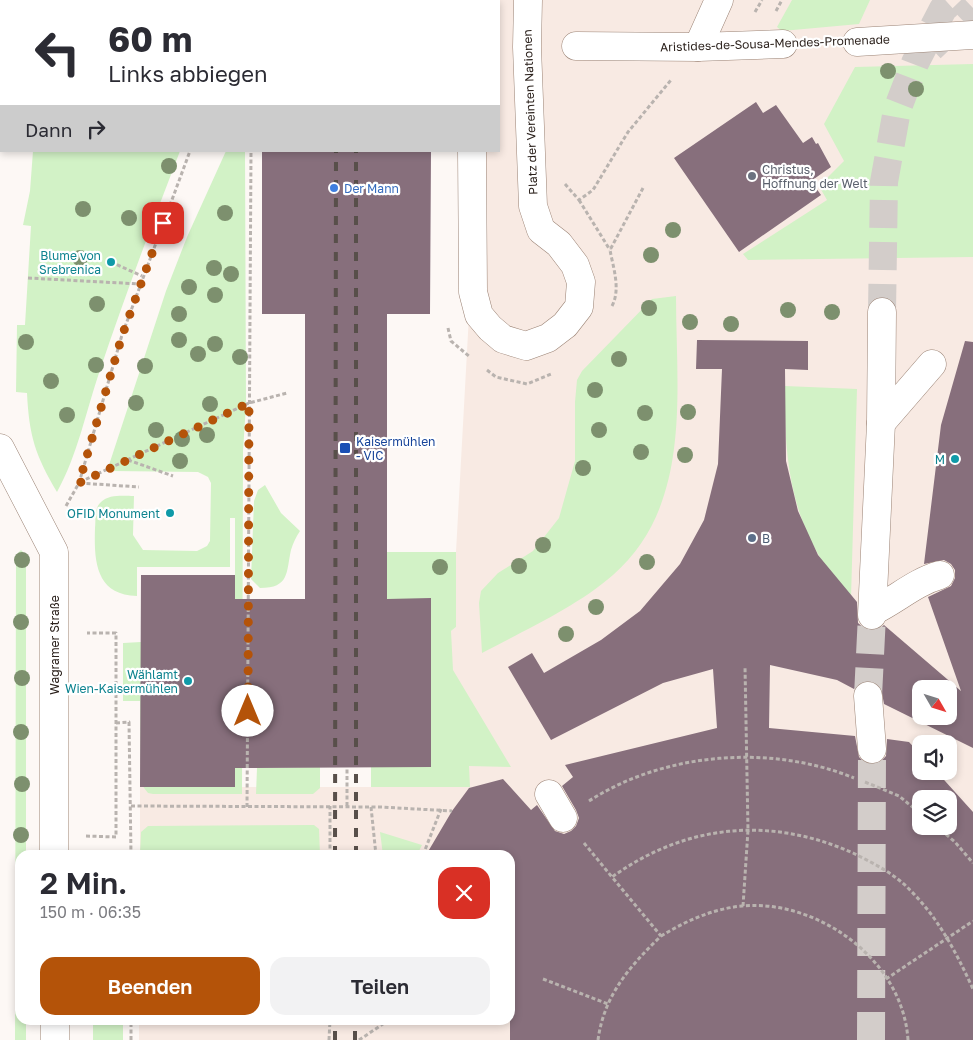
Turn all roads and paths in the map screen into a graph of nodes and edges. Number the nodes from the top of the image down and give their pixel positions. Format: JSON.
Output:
{"nodes":[{"id":1,"x":528,"y":0,"type":"edge"},
{"id":2,"x":719,"y":0,"type":"edge"},
{"id":3,"x":762,"y":0,"type":"edge"},
{"id":4,"x":753,"y":16,"type":"dead end"},
{"id":5,"x":973,"y":35,"type":"edge"},
{"id":6,"x":857,"y":42,"type":"dead end"},
{"id":7,"x":783,"y":44,"type":"dead end"},
{"id":8,"x":576,"y":46,"type":"dead end"},
{"id":9,"x":698,"y":47,"type":"junction"},
{"id":10,"x":190,"y":152,"type":"edge"},
{"id":11,"x":250,"y":152,"type":"edge"},
{"id":12,"x":472,"y":152,"type":"edge"},
{"id":13,"x":560,"y":178,"type":"dead end"},
{"id":14,"x":579,"y":200,"type":"junction"},
{"id":15,"x":610,"y":250,"type":"dead end"},
{"id":16,"x":111,"y":262,"type":"dead end"},
{"id":17,"x":142,"y":276,"type":"junction"},
{"id":18,"x":28,"y":278,"type":"dead end"},
{"id":19,"x":140,"y":284,"type":"junction"},
{"id":20,"x":882,"y":312,"type":"tunnel mouth"},
{"id":21,"x":932,"y":364,"type":"dead end"},
{"id":22,"x":287,"y":394,"type":"dead end"},
{"id":23,"x":249,"y":403,"type":"junction"},
{"id":24,"x":881,"y":423,"type":"junction"},
{"id":25,"x":0,"y":448,"type":"edge"},
{"id":26,"x":128,"y":460,"type":"junction"},
{"id":27,"x":173,"y":476,"type":"dead end"},
{"id":28,"x":79,"y":483,"type":"junction"},
{"id":29,"x":139,"y":487,"type":"dead end"},
{"id":30,"x":63,"y":510,"type":"dead end"},
{"id":31,"x":940,"y":575,"type":"dead end"},
{"id":32,"x":84,"y":633,"type":"dead end"},
{"id":33,"x":745,"y":666,"type":"dead end"},
{"id":34,"x":868,"y":696,"type":"tunnel mouth"},
{"id":35,"x":116,"y":723,"type":"junction"},
{"id":36,"x":872,"y":749,"type":"tunnel mouth"},
{"id":37,"x":746,"y":758,"type":"junction"},
{"id":38,"x":347,"y":767,"type":"dead end"},
{"id":39,"x":549,"y":794,"type":"dead end"},
{"id":40,"x":131,"y":806,"type":"junction"},
{"id":41,"x":330,"y":806,"type":"junction"},
{"id":42,"x":347,"y":806,"type":"junction"},
{"id":43,"x":247,"y":807,"type":"junction"},
{"id":44,"x":371,"y":807,"type":"junction"},
{"id":45,"x":912,"y":807,"type":"edge"},
{"id":46,"x":440,"y":809,"type":"junction"},
{"id":47,"x":452,"y":811,"type":"dead end"},
{"id":48,"x":563,"y":818,"type":"junction"},
{"id":49,"x":748,"y":830,"type":"junction"},
{"id":50,"x":947,"y":835,"type":"edge"},
{"id":51,"x":86,"y":836,"type":"dead end"},
{"id":52,"x":54,"y":850,"type":"edge"},
{"id":53,"x":131,"y":850,"type":"edge"},
{"id":54,"x":330,"y":850,"type":"edge"},
{"id":55,"x":375,"y":850,"type":"edge"},
{"id":56,"x":425,"y":850,"type":"edge"},
{"id":57,"x":973,"y":863,"type":"edge"},
{"id":58,"x":612,"y":877,"type":"junction"},
{"id":59,"x":744,"y":906,"type":"junction"},
{"id":60,"x":973,"y":921,"type":"edge"},
{"id":61,"x":661,"y":936,"type":"junction"},
{"id":62,"x":948,"y":938,"type":"junction"},
{"id":63,"x":543,"y":979,"type":"dead end"},
{"id":64,"x":886,"y":979,"type":"junction"},
{"id":65,"x":973,"y":988,"type":"edge"},
{"id":66,"x":608,"y":1004,"type":"junction"},
{"id":67,"x":55,"y":1025,"type":"edge"},
{"id":68,"x":131,"y":1025,"type":"edge"},
{"id":69,"x":330,"y":1025,"type":"edge"},
{"id":70,"x":382,"y":1025,"type":"edge"},
{"id":71,"x":55,"y":1040,"type":"edge"},
{"id":72,"x":131,"y":1040,"type":"edge"},
{"id":73,"x":330,"y":1040,"type":"edge"},
{"id":74,"x":359,"y":1040,"type":"edge"},
{"id":75,"x":598,"y":1040,"type":"edge"},
{"id":76,"x":908,"y":1040,"type":"edge"}],
"edges":[{"from":1,"to":12,"type":"street","name":"Platz der Vereinten Nationen"},
{"from":2,"to":9,"type":"street"},
{"from":3,"to":4,"type":"path"},
{"from":5,"to":6,"type":"street","name":"Aristides-de-Sousa-Mendes-Promenade"},
{"from":7,"to":9,"type":"street","name":"Aristides-de-Sousa-Mendes-Promenade"},
{"from":8,"to":9,"type":"street","name":"Aristides-de-Sousa-Mendes-Promenade"},
{"from":9,"to":14,"type":"path"},
{"from":10,"to":17,"type":"path"},
{"from":11,"to":23,"type":"path"},
{"from":13,"to":14,"type":"path"},
{"from":14,"to":15,"type":"path"},
{"from":16,"to":17,"type":"path"},
{"from":17,"to":19,"type":"path"},
{"from":18,"to":19,"type":"path"},
{"from":19,"to":28,"type":"path"},
{"from":20,"to":24,"type":"street"},
{"from":21,"to":24,"type":"street"},
{"from":22,"to":23,"type":"path"},
{"from":23,"to":26,"type":"path"},
{"from":23,"to":43,"type":"path"},
{"from":24,"to":31,"type":"street"},
{"from":25,"to":52,"type":"street","name":"Wagramer Straße"},
{"from":26,"to":27,"type":"path"},
{"from":26,"to":28,"type":"path"},
{"from":28,"to":29,"type":"path"},
{"from":28,"to":30,"type":"path"},
{"from":32,"to":35,"type":"path"},
{"from":33,"to":37,"type":"path"},
{"from":34,"to":36,"type":"street"},
{"from":35,"to":40,"type":"path"},
{"from":35,"to":51,"type":"path"},
{"from":37,"to":45,"type":"path"},
{"from":37,"to":48,"type":"path"},
{"from":37,"to":49,"type":"path"},
{"from":38,"to":42,"type":"path"},
{"from":39,"to":48,"type":"street"},
{"from":40,"to":43,"type":"path"},
{"from":40,"to":53,"type":"path"},
{"from":41,"to":42,"type":"path"},
{"from":41,"to":43,"type":"path"},
{"from":41,"to":54,"type":"path"},
{"from":42,"to":44,"type":"path"},
{"from":44,"to":46,"type":"path"},
{"from":44,"to":55,"type":"path"},
{"from":46,"to":47,"type":"path"},
{"from":46,"to":56,"type":"path"},
{"from":48,"to":58,"type":"path"},
{"from":49,"to":58,"type":"path"},
{"from":49,"to":59,"type":"path"},
{"from":49,"to":62,"type":"path"},
{"from":50,"to":57,"type":"path"},
{"from":58,"to":61,"type":"path"},
{"from":59,"to":61,"type":"path"},
{"from":59,"to":64,"type":"path"},
{"from":60,"to":62,"type":"path"},
{"from":61,"to":66,"type":"path"},
{"from":62,"to":64,"type":"path"},
{"from":62,"to":65,"type":"path"},
{"from":63,"to":66,"type":"path"},
{"from":64,"to":76,"type":"path"},
{"from":66,"to":75,"type":"path"},
{"from":67,"to":71,"type":"street"},
{"from":68,"to":72,"type":"path"},
{"from":69,"to":73,"type":"path"},
{"from":70,"to":74,"type":"path"}]}
